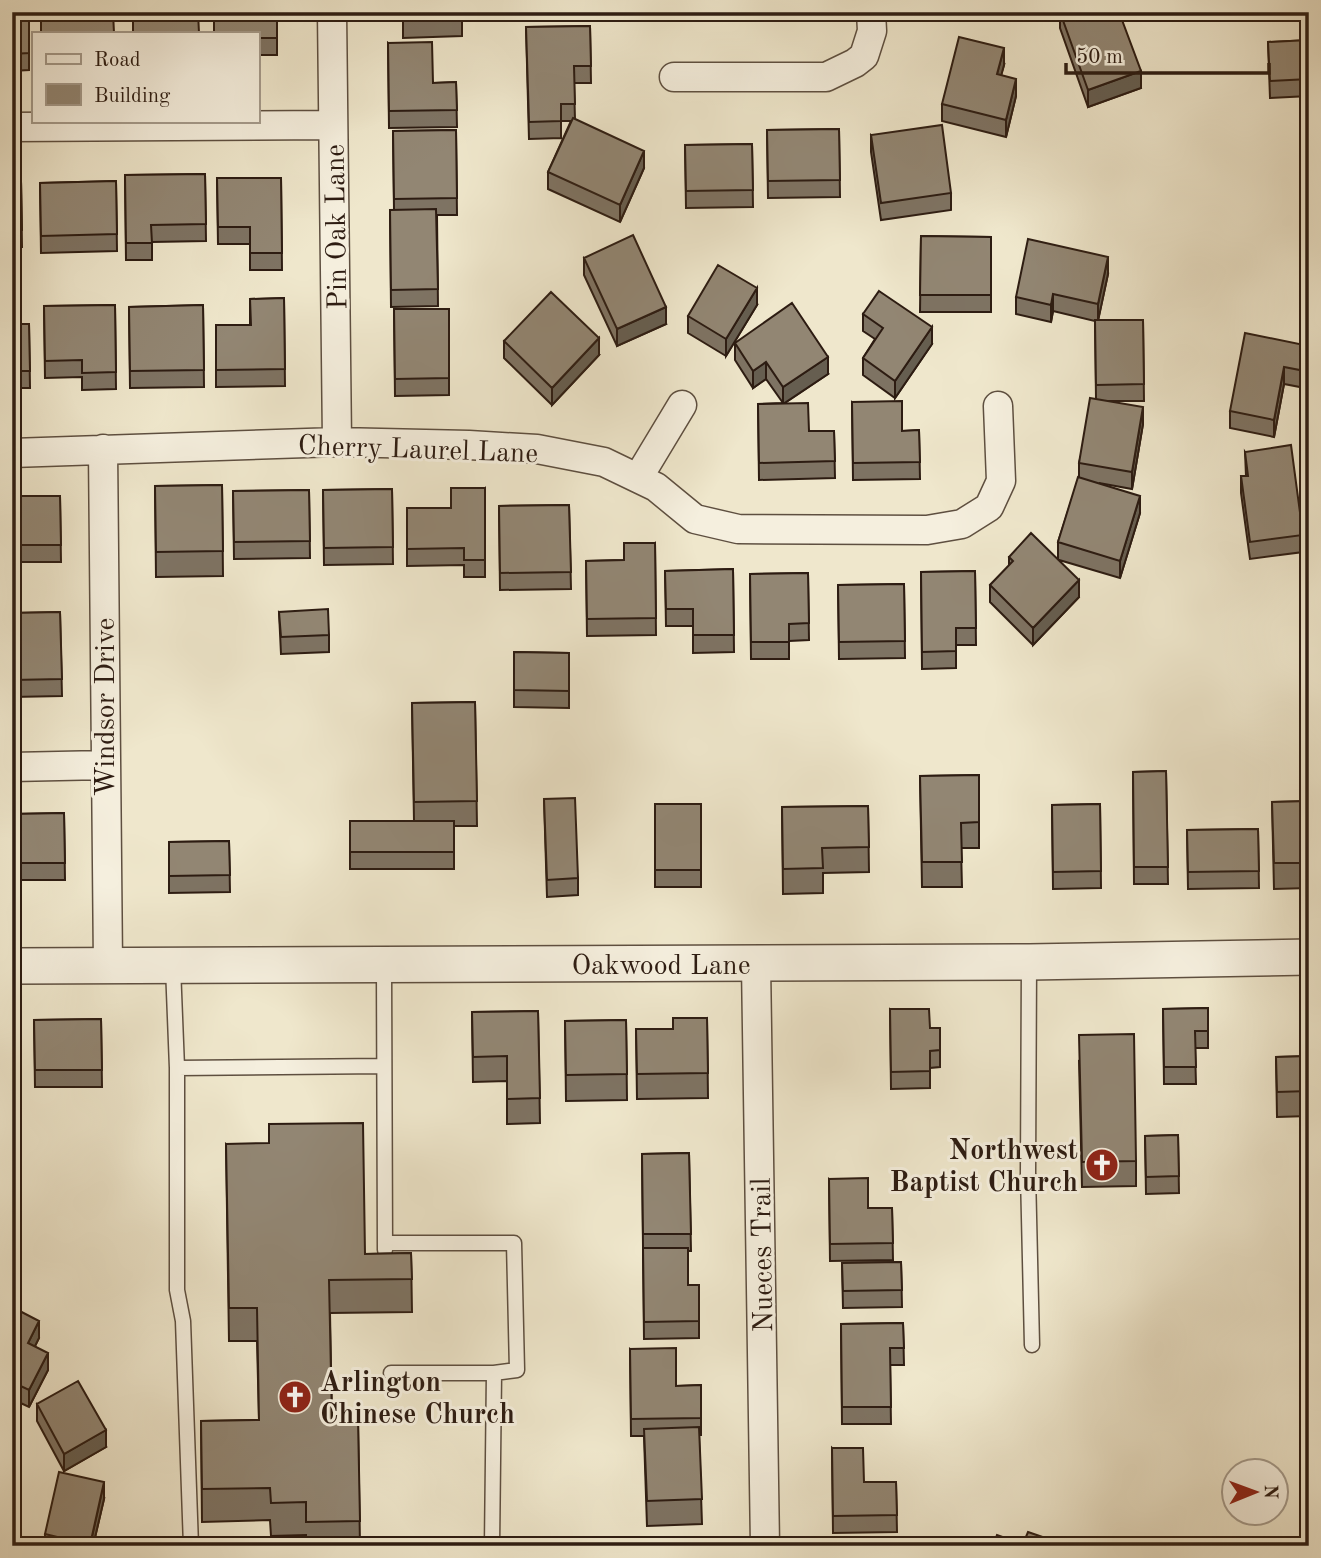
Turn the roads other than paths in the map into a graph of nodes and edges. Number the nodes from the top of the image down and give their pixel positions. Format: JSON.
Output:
{"nodes":[{"id":1,"x":332,"y":12,"type":"edge"},
{"id":2,"x":871,"y":12,"type":"edge"},
{"id":3,"x":674,"y":76,"type":"dead end"},
{"id":4,"x":333,"y":125,"type":"junction"},
{"id":5,"x":12,"y":127,"type":"edge"},
{"id":6,"x":682,"y":405,"type":"dead end"},
{"id":7,"x":998,"y":406,"type":"dead end"},
{"id":8,"x":337,"y":442,"type":"junction"},
{"id":9,"x":103,"y":449,"type":"junction"},
{"id":10,"x":12,"y":453,"type":"edge"},
{"id":11,"x":638,"y":478,"type":"junction"},
{"id":12,"x":105,"y":765,"type":"junction"},
{"id":13,"x":12,"y":767,"type":"edge"},
{"id":14,"x":1309,"y":957,"type":"edge"},
{"id":15,"x":1029,"y":962,"type":"junction"},
{"id":16,"x":756,"y":964,"type":"junction"},
{"id":17,"x":108,"y":965,"type":"junction"},
{"id":18,"x":173,"y":965,"type":"junction"},
{"id":19,"x":384,"y":965,"type":"junction"},
{"id":20,"x":12,"y":966,"type":"edge"},
{"id":21,"x":384,"y":1066,"type":"junction"},
{"id":22,"x":177,"y":1068,"type":"junction"},
{"id":23,"x":385,"y":1243,"type":"junction"},
{"id":24,"x":385,"y":1264,"type":"edge"},
{"id":25,"x":1032,"y":1345,"type":"dead end"},
{"id":26,"x":391,"y":1373,"type":"dead end"},
{"id":27,"x":494,"y":1373,"type":"junction"},
{"id":28,"x":191,"y":1546,"type":"edge"},
{"id":29,"x":492,"y":1546,"type":"edge"},
{"id":30,"x":765,"y":1546,"type":"edge"}],
"edges":[{"from":1,"to":4,"type":"street","name":"Pin Oak Lane"},
{"from":2,"to":3,"type":"street"},
{"from":4,"to":5,"type":"street"},
{"from":4,"to":8,"type":"street","name":"Pin Oak Lane"},
{"from":6,"to":11,"type":"street"},
{"from":7,"to":11,"type":"street","name":"Cherry Laurel Lane"},
{"from":8,"to":9,"type":"street","name":"Cherry Laurel Lane"},
{"from":8,"to":11,"type":"street","name":"Cherry Laurel Lane"},
{"from":9,"to":10,"type":"street","name":"Cherry Laurel Lane"},
{"from":9,"to":12,"type":"street","name":"Windsor Drive"},
{"from":12,"to":13,"type":"street"},
{"from":12,"to":17,"type":"street","name":"Windsor Drive"},
{"from":14,"to":15,"type":"street","name":"Oakwood Lane"},
{"from":15,"to":16,"type":"street","name":"Oakwood Lane"},
{"from":15,"to":25,"type":"lane"},
{"from":16,"to":19,"type":"street","name":"Oakwood Lane"},
{"from":16,"to":30,"type":"street","name":"Nueces Trail"},
{"from":17,"to":18,"type":"street","name":"Oakwood Lane"},
{"from":17,"to":20,"type":"street","name":"Oakwood Lane"},
{"from":18,"to":19,"type":"street","name":"Oakwood Lane"},
{"from":18,"to":22,"type":"lane"},
{"from":19,"to":21,"type":"lane"},
{"from":21,"to":22,"type":"lane"},
{"from":21,"to":23,"type":"lane"},
{"from":22,"to":28,"type":"lane"},
{"from":23,"to":24,"type":"lane"},
{"from":23,"to":27,"type":"lane"},
{"from":26,"to":27,"type":"lane"},
{"from":27,"to":29,"type":"lane"}]}
